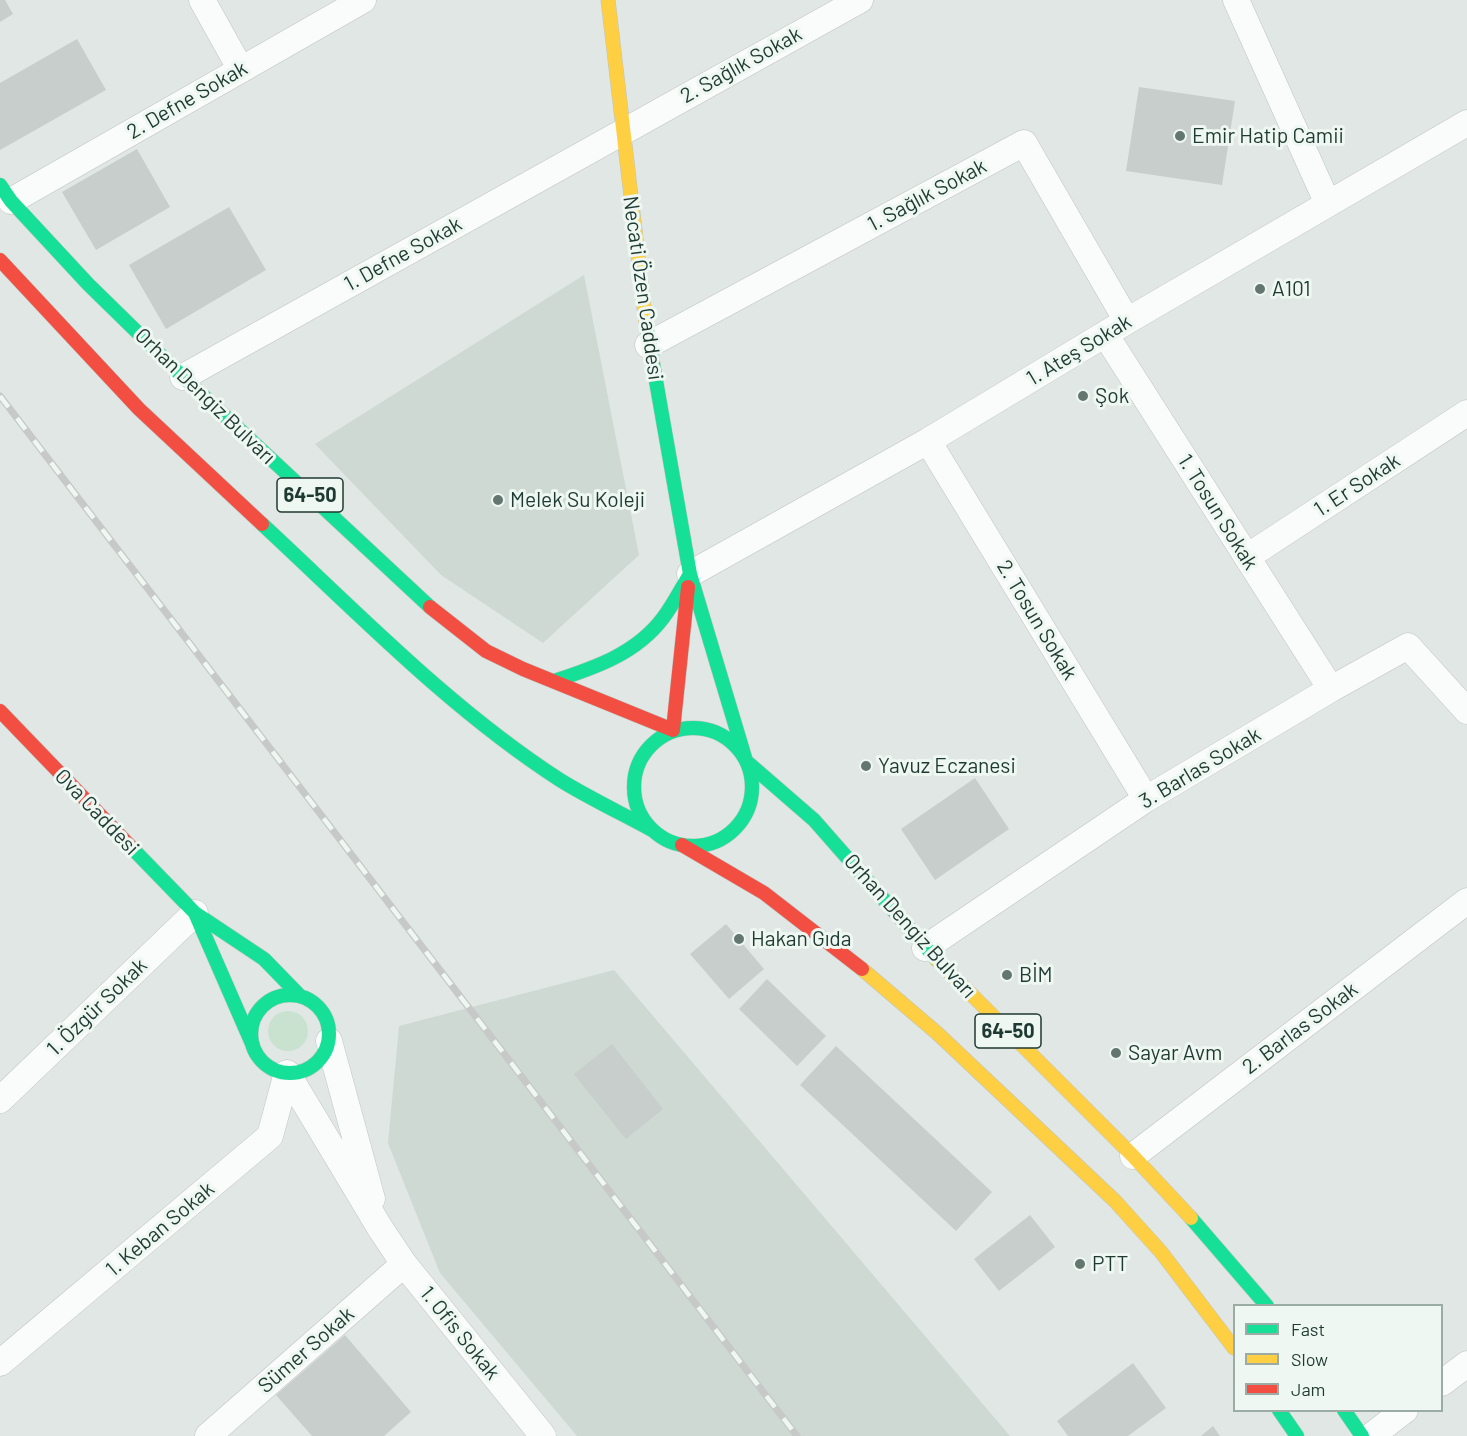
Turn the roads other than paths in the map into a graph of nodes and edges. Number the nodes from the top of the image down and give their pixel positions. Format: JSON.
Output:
{"nodes":[{"id":1,"x":202,"y":0,"type":"edge"},
{"id":2,"x":363,"y":0,"type":"edge"},
{"id":3,"x":608,"y":0,"type":"edge"},
{"id":4,"x":860,"y":0,"type":"edge"},
{"id":5,"x":1236,"y":0,"type":"edge"},
{"id":6,"x":240,"y":70,"type":"junction"},
{"id":7,"x":1467,"y":123,"type":"edge"},
{"id":8,"x":622,"y":131,"type":"junction"},
{"id":9,"x":5,"y":193,"type":"edge"},
{"id":10,"x":1328,"y":204,"type":"junction"},
{"id":11,"x":0,"y":260,"type":"edge"},
{"id":12,"x":1127,"y":321,"type":"junction"},
{"id":13,"x":1105,"y":334,"type":"junction"},
{"id":14,"x":648,"y":345,"type":"junction"},
{"id":15,"x":183,"y":377,"type":"junction"},
{"id":16,"x":1467,"y":413,"type":"edge"},
{"id":17,"x":928,"y":441,"type":"junction"},
{"id":18,"x":1247,"y":557,"type":"junction"},
{"id":19,"x":690,"y":574,"type":"junction"},
{"id":20,"x":554,"y":681,"type":"junction"},
{"id":21,"x":1331,"y":689,"type":"junction"},
{"id":22,"x":0,"y":711,"type":"edge"},
{"id":23,"x":1467,"y":711,"type":"edge"},
{"id":24,"x":673,"y":730,"type":"junction"},
{"id":25,"x":746,"y":760,"type":"junction"},
{"id":26,"x":1146,"y":799,"type":"junction"},
{"id":27,"x":652,"y":830,"type":"junction"},
{"id":28,"x":682,"y":845,"type":"junction"},
{"id":29,"x":1467,"y":901,"type":"edge"},
{"id":30,"x":195,"y":913,"type":"junction"},
{"id":31,"x":925,"y":948,"type":"junction"},
{"id":32,"x":299,"y":995,"type":"junction"},
{"id":33,"x":329,"y":1041,"type":"junction"},
{"id":34,"x":253,"y":1047,"type":"junction"},
{"id":35,"x":286,"y":1073,"type":"junction"},
{"id":36,"x":0,"y":1100,"type":"edge"},
{"id":37,"x":1133,"y":1156,"type":"junction"},
{"id":38,"x":380,"y":1228,"type":"junction"},
{"id":39,"x":404,"y":1264,"type":"junction"},
{"id":40,"x":1265,"y":1304,"type":"edge"},
{"id":41,"x":1233,"y":1347,"type":"edge"},
{"id":42,"x":0,"y":1363,"type":"edge"},
{"id":43,"x":1467,"y":1364,"type":"edge"},
{"id":44,"x":1443,"y":1382,"type":"edge"},
{"id":45,"x":1281,"y":1412,"type":"edge"},
{"id":46,"x":1345,"y":1412,"type":"edge"},
{"id":47,"x":1402,"y":1412,"type":"edge"},
{"id":48,"x":208,"y":1436,"type":"edge"},
{"id":49,"x":543,"y":1436,"type":"edge"},
{"id":50,"x":1297,"y":1436,"type":"edge"},
{"id":51,"x":1362,"y":1436,"type":"edge"},
{"id":52,"x":1371,"y":1436,"type":"edge"}],
"edges":[{"from":1,"to":6,"type":"street"},
{"from":2,"to":6,"type":"street","name":"2. Defne Sokak"},
{"from":3,"to":8,"type":"main road","name":"Necati Özen Caddesi"},
{"from":4,"to":8,"type":"street","name":"2. Sağlık Sokak"},
{"from":5,"to":10,"type":"street"},
{"from":6,"to":9,"type":"street","name":"2. Defne Sokak"},
{"from":7,"to":10,"type":"street","name":"1. Ateş Sokak"},
{"from":8,"to":14,"type":"main road","name":"Necati Özen Caddesi"},
{"from":8,"to":15,"type":"street","name":"1. Defne Sokak"},
{"from":9,"to":15,"type":"main road","name":"Orhan Dengiz Bulvarı","number":"64-50"},
{"from":10,"to":12,"type":"street","name":"1. Ateş Sokak"},
{"from":11,"to":27,"type":"main road","number":"64-50"},
{"from":12,"to":13,"type":"street","name":"1. Ateş Sokak"},
{"from":12,"to":14,"type":"street","name":"1. Sağlık Sokak"},
{"from":13,"to":17,"type":"street","name":"1. Ateş Sokak"},
{"from":13,"to":18,"type":"street","name":"1. Tosun Sokak"},
{"from":14,"to":19,"type":"main road","name":"Necati Özen Caddesi"},
{"from":15,"to":20,"type":"main road","name":"Orhan Dengiz Bulvarı","number":"64-50"},
{"from":16,"to":18,"type":"street","name":"1. Er Sokak"},
{"from":17,"to":19,"type":"street","name":"1. Ateş Sokak"},
{"from":17,"to":26,"type":"street","name":"2. Tosun Sokak"},
{"from":18,"to":21,"type":"street","name":"1. Tosun Sokak"},
{"from":19,"to":20,"type":"main road"},
{"from":19,"to":24,"type":"main road"},
{"from":19,"to":25,"type":"main road"},
{"from":20,"to":24,"type":"main road","name":"Orhan Dengiz Bulvarı","number":"64-50"},
{"from":21,"to":23,"type":"street","name":"3. Barlas Sokak"},
{"from":21,"to":26,"type":"street","name":"3. Barlas Sokak"},
{"from":22,"to":30,"type":"main road","name":"Ova Caddesi"},
{"from":24,"to":25,"type":"main road","name":"Orhan Dengiz Bulvarı","number":"64-50"},
{"from":24,"to":27,"type":"main road","number":"64-50"},
{"from":25,"to":28,"type":"main road","name":"Orhan Dengiz Bulvarı","number":"64-50"},
{"from":25,"to":31,"type":"main road","name":"Orhan Dengiz Bulvarı","number":"64-50"},
{"from":26,"to":31,"type":"street","name":"3. Barlas Sokak"},
{"from":27,"to":28,"type":"main road","number":"64-50"},
{"from":28,"to":41,"type":"main road","number":"64-50"},
{"from":29,"to":37,"type":"street","name":"2. Barlas Sokak"},
{"from":30,"to":32,"type":"main road"},
{"from":30,"to":34,"type":"main road"},
{"from":30,"to":36,"type":"street","name":"1. Özgür Sokak"},
{"from":31,"to":37,"type":"main road","name":"Orhan Dengiz Bulvarı","number":"64-50"},
{"from":32,"to":33,"type":"main road"},
{"from":32,"to":34,"type":"main road"},
{"from":33,"to":35,"type":"main road"},
{"from":33,"to":38,"type":"street"},
{"from":34,"to":35,"type":"main road"},
{"from":35,"to":38,"type":"street","name":"1. Ofis Sokak"},
{"from":35,"to":42,"type":"street","name":"1. Keban Sokak"},
{"from":37,"to":40,"type":"main road","name":"Orhan Dengiz Bulvarı","number":"64-50"},
{"from":38,"to":39,"type":"street","name":"1. Ofis Sokak"},
{"from":39,"to":48,"type":"street","name":"Sümer Sokak"},
{"from":39,"to":49,"type":"street","name":"1. Ofis Sokak"},
{"from":43,"to":44,"type":"street"},
{"from":45,"to":50,"type":"main road"},
{"from":46,"to":51,"type":"main road"},
{"from":47,"to":52,"type":"street"}]}
